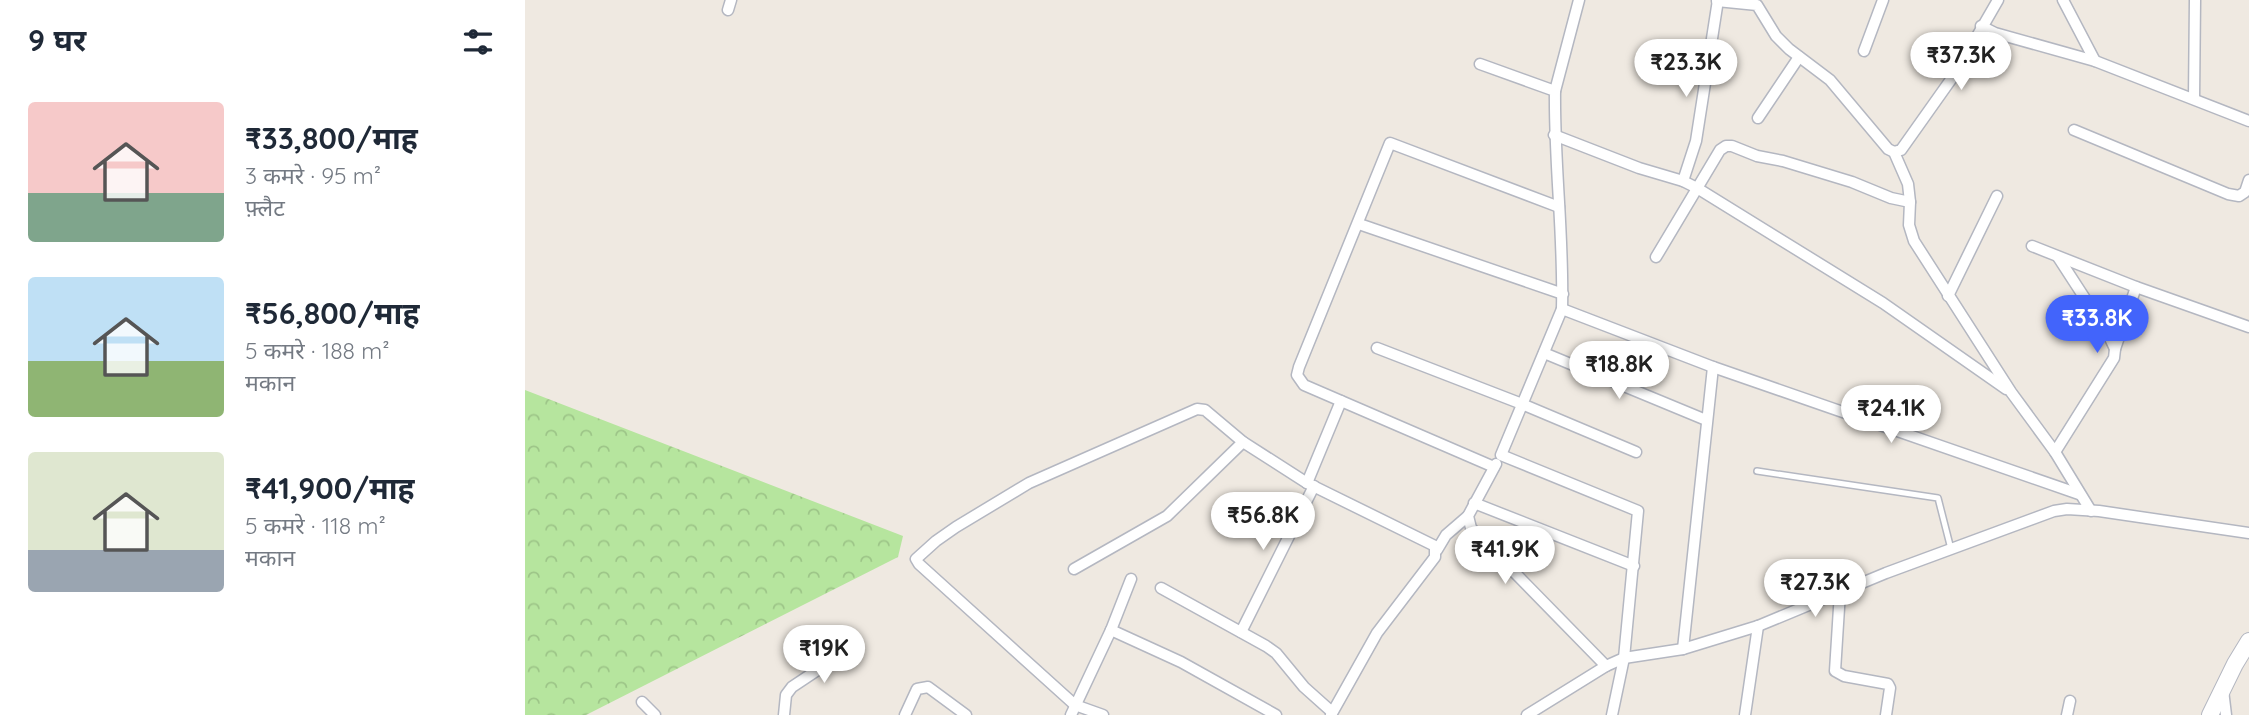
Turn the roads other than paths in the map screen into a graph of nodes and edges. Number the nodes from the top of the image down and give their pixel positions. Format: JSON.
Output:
{"nodes":[{"id":1,"x":1579,"y":0,"type":"edge"},
{"id":2,"x":1718,"y":0,"type":"edge"},
{"id":3,"x":1883,"y":0,"type":"edge"},
{"id":4,"x":1998,"y":0,"type":"edge"},
{"id":5,"x":2063,"y":0,"type":"edge"},
{"id":6,"x":2195,"y":0,"type":"edge"},
{"id":7,"x":1758,"y":3,"type":"edge"},
{"id":8,"x":1982,"y":26,"type":"junction"},
{"id":9,"x":1864,"y":51,"type":"dead end"},
{"id":10,"x":1800,"y":57,"type":"junction"},
{"id":11,"x":2095,"y":61,"type":"junction"},
{"id":12,"x":1480,"y":64,"type":"dead end"},
{"id":13,"x":1555,"y":91,"type":"junction"},
{"id":14,"x":2194,"y":99,"type":"junction"},
{"id":15,"x":1758,"y":118,"type":"dead end"},
{"id":16,"x":2249,"y":121,"type":"edge"},
{"id":17,"x":2074,"y":130,"type":"dead end"},
{"id":18,"x":1554,"y":135,"type":"junction"},
{"id":19,"x":1894,"y":152,"type":"junction"},
{"id":20,"x":2249,"y":180,"type":"edge"},
{"id":21,"x":1683,"y":181,"type":"junction"},
{"id":22,"x":1697,"y":188,"type":"junction"},
{"id":23,"x":1997,"y":196,"type":"dead end"},
{"id":24,"x":1910,"y":202,"type":"junction"},
{"id":25,"x":1559,"y":207,"type":"junction"},
{"id":26,"x":1359,"y":223,"type":"junction"},
{"id":27,"x":2032,"y":246,"type":"dead end"},
{"id":28,"x":1656,"y":257,"type":"dead end"},
{"id":29,"x":2058,"y":257,"type":"junction"},
{"id":30,"x":2136,"y":287,"type":"junction"},
{"id":31,"x":1563,"y":294,"type":"junction"},
{"id":32,"x":1948,"y":296,"type":"junction"},
{"id":33,"x":1562,"y":309,"type":"junction"},
{"id":34,"x":2249,"y":327,"type":"edge"},
{"id":35,"x":1377,"y":348,"type":"dead end"},
{"id":36,"x":2115,"y":349,"type":"junction"},
{"id":37,"x":1544,"y":353,"type":"junction"},
{"id":38,"x":1713,"y":368,"type":"junction"},
{"id":39,"x":2011,"y":392,"type":"junction"},
{"id":40,"x":1341,"y":401,"type":"junction"},
{"id":41,"x":1522,"y":404,"type":"junction"},
{"id":42,"x":1706,"y":420,"type":"junction"},
{"id":43,"x":1243,"y":442,"type":"junction"},
{"id":44,"x":1636,"y":452,"type":"dead end"},
{"id":45,"x":2055,"y":452,"type":"junction"},
{"id":46,"x":1501,"y":455,"type":"junction"},
{"id":47,"x":1495,"y":467,"type":"junction"},
{"id":48,"x":1757,"y":471,"type":"dead end"},
{"id":49,"x":1310,"y":484,"type":"junction"},
{"id":50,"x":2079,"y":494,"type":"junction"},
{"id":51,"x":1474,"y":503,"type":"junction"},
{"id":52,"x":2091,"y":510,"type":"junction"},
{"id":53,"x":1468,"y":516,"type":"junction"},
{"id":54,"x":2249,"y":533,"type":"edge"},
{"id":55,"x":1951,"y":549,"type":"junction"},
{"id":56,"x":1437,"y":550,"type":"junction"},
{"id":57,"x":1634,"y":566,"type":"junction"},
{"id":58,"x":1074,"y":569,"type":"dead end"},
{"id":59,"x":1131,"y":579,"type":"dead end"},
{"id":60,"x":1161,"y":588,"type":"dead end"},
{"id":61,"x":1840,"y":592,"type":"junction"},
{"id":62,"x":1758,"y":626,"type":"junction"},
{"id":63,"x":1111,"y":630,"type":"junction"},
{"id":64,"x":1241,"y":632,"type":"junction"},
{"id":65,"x":2249,"y":641,"type":"edge"},
{"id":66,"x":852,"y":647,"type":"dead end"},
{"id":67,"x":1683,"y":649,"type":"junction"},
{"id":68,"x":1624,"y":658,"type":"junction"},
{"id":69,"x":1606,"y":666,"type":"junction"},
{"id":70,"x":2223,"y":688,"type":"junction"},
{"id":71,"x":2070,"y":701,"type":"dead end"},
{"id":72,"x":642,"y":702,"type":"dead end"},
{"id":73,"x":1073,"y":710,"type":"edge"},
{"id":74,"x":1331,"y":713,"type":"edge"},
{"id":75,"x":655,"y":715,"type":"edge"},
{"id":76,"x":784,"y":715,"type":"edge"},
{"id":77,"x":905,"y":715,"type":"edge"},
{"id":78,"x":966,"y":715,"type":"edge"},
{"id":79,"x":1103,"y":715,"type":"edge"},
{"id":80,"x":1276,"y":715,"type":"edge"},
{"id":81,"x":1527,"y":715,"type":"edge"},
{"id":82,"x":1612,"y":715,"type":"edge"},
{"id":83,"x":1745,"y":715,"type":"edge"},
{"id":84,"x":1886,"y":715,"type":"edge"},
{"id":85,"x":2067,"y":715,"type":"edge"},
{"id":86,"x":2210,"y":715,"type":"edge"},
{"id":87,"x":2226,"y":715,"type":"edge"}],
"edges":[{"from":1,"to":13,"type":"street"},
{"from":2,"to":7,"type":"street"},
{"from":2,"to":21,"type":"street"},
{"from":3,"to":9,"type":"street"},
{"from":4,"to":8,"type":"street"},
{"from":5,"to":11,"type":"street"},
{"from":6,"to":14,"type":"street"},
{"from":7,"to":10,"type":"street"},
{"from":8,"to":11,"type":"street"},
{"from":8,"to":19,"type":"street"},
{"from":10,"to":15,"type":"street"},
{"from":10,"to":19,"type":"street"},
{"from":11,"to":14,"type":"street"},
{"from":12,"to":13,"type":"street"},
{"from":13,"to":18,"type":"street"},
{"from":14,"to":16,"type":"street"},
{"from":17,"to":20,"type":"street"},
{"from":18,"to":21,"type":"street"},
{"from":18,"to":25,"type":"street"},
{"from":19,"to":24,"type":"street"},
{"from":21,"to":22,"type":"street"},
{"from":22,"to":24,"type":"street"},
{"from":22,"to":28,"type":"street"},
{"from":22,"to":39,"type":"street"},
{"from":23,"to":32,"type":"street"},
{"from":24,"to":32,"type":"street"},
{"from":25,"to":26,"type":"street"},
{"from":25,"to":31,"type":"street"},
{"from":26,"to":31,"type":"street"},
{"from":26,"to":40,"type":"street"},
{"from":27,"to":29,"type":"street"},
{"from":29,"to":30,"type":"street"},
{"from":29,"to":36,"type":"street"},
{"from":30,"to":34,"type":"street"},
{"from":30,"to":36,"type":"street"},
{"from":31,"to":33,"type":"street"},
{"from":32,"to":39,"type":"street"},
{"from":33,"to":37,"type":"street"},
{"from":33,"to":38,"type":"street"},
{"from":35,"to":41,"type":"street"},
{"from":36,"to":45,"type":"street"},
{"from":37,"to":41,"type":"street"},
{"from":37,"to":42,"type":"street"},
{"from":38,"to":42,"type":"street"},
{"from":38,"to":50,"type":"street"},
{"from":39,"to":45,"type":"street"},
{"from":40,"to":47,"type":"street"},
{"from":40,"to":49,"type":"street"},
{"from":41,"to":44,"type":"street"},
{"from":41,"to":46,"type":"street"},
{"from":42,"to":67,"type":"street"},
{"from":43,"to":49,"type":"street"},
{"from":43,"to":58,"type":"street"},
{"from":43,"to":73,"type":"street"},
{"from":45,"to":50,"type":"street"},
{"from":46,"to":47,"type":"street"},
{"from":46,"to":57,"type":"street"},
{"from":47,"to":51,"type":"street"},
{"from":48,"to":55,"type":"lane"},
{"from":49,"to":56,"type":"street"},
{"from":49,"to":64,"type":"street"},
{"from":50,"to":52,"type":"street"},
{"from":51,"to":53,"type":"street"},
{"from":51,"to":57,"type":"street"},
{"from":52,"to":54,"type":"street"},
{"from":52,"to":55,"type":"street"},
{"from":53,"to":56,"type":"street"},
{"from":53,"to":69,"type":"street"},
{"from":55,"to":61,"type":"street"},
{"from":56,"to":74,"type":"street"},
{"from":57,"to":68,"type":"street"},
{"from":59,"to":63,"type":"street"},
{"from":60,"to":64,"type":"street"},
{"from":61,"to":62,"type":"street"},
{"from":61,"to":84,"type":"street"},
{"from":62,"to":67,"type":"street"},
{"from":62,"to":83,"type":"street"},
{"from":63,"to":73,"type":"street"},
{"from":63,"to":80,"type":"street"},
{"from":64,"to":74,"type":"street"},
{"from":65,"to":70,"type":"main road"},
{"from":66,"to":76,"type":"street"},
{"from":67,"to":68,"type":"street"},
{"from":68,"to":69,"type":"street"},
{"from":68,"to":82,"type":"street"},
{"from":69,"to":81,"type":"street"},
{"from":70,"to":86,"type":"main road"},
{"from":70,"to":87,"type":"street"},
{"from":71,"to":85,"type":"street"},
{"from":72,"to":75,"type":"street"},
{"from":73,"to":79,"type":"street"},
{"from":77,"to":78,"type":"street"}]}
